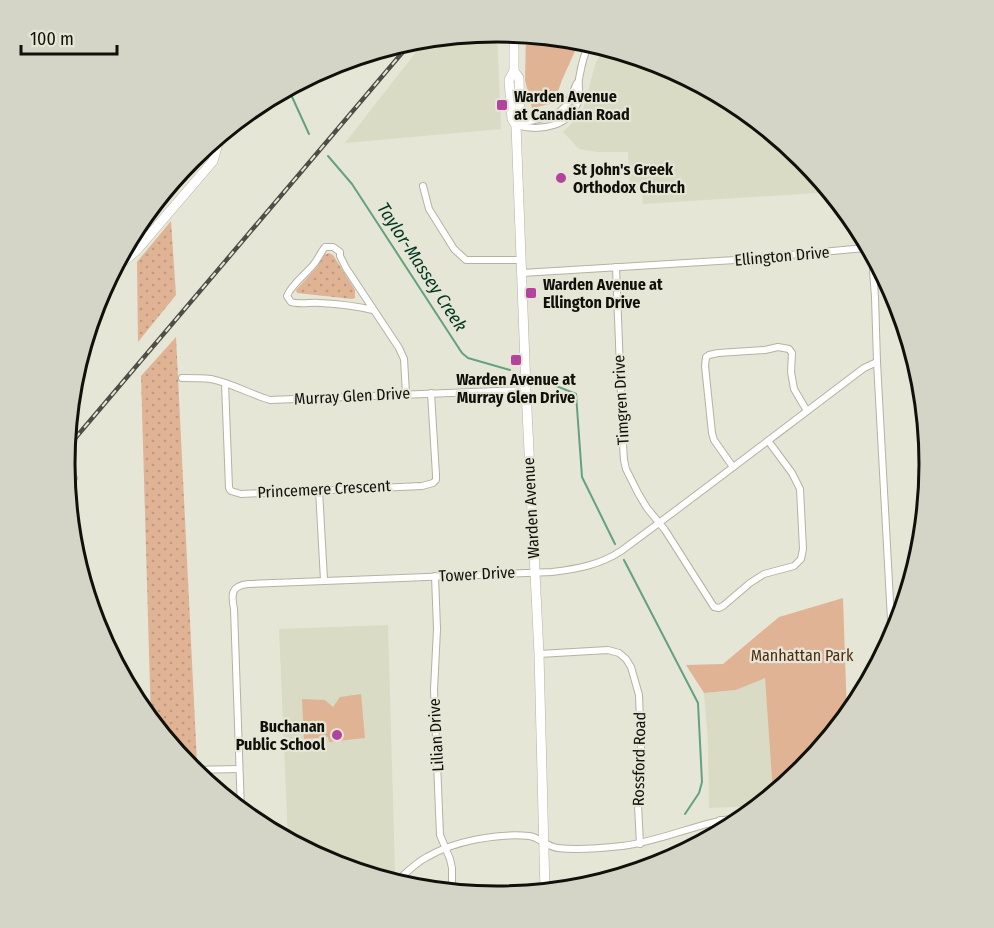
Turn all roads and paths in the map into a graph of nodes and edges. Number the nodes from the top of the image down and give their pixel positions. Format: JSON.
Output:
{"nodes":[{"id":1,"x":514,"y":43,"type":"edge"},
{"id":2,"x":585,"y":51,"type":"edge"},
{"id":3,"x":516,"y":125,"type":"junction"},
{"id":4,"x":216,"y":150,"type":"edge"},
{"id":5,"x":423,"y":186,"type":"dead end"},
{"id":6,"x":859,"y":249,"type":"edge"},
{"id":7,"x":131,"y":255,"type":"edge"},
{"id":8,"x":520,"y":260,"type":"junction"},
{"id":9,"x":616,"y":267,"type":"junction"},
{"id":10,"x":522,"y":273,"type":"junction"},
{"id":11,"x":873,"y":274,"type":"edge"},
{"id":12,"x":373,"y":310,"type":"junction"},
{"id":13,"x":877,"y":362,"type":"junction"},
{"id":14,"x":182,"y":378,"type":"dead end"},
{"id":15,"x":225,"y":383,"type":"junction"},
{"id":16,"x":526,"y":390,"type":"junction"},
{"id":17,"x":431,"y":393,"type":"junction"},
{"id":18,"x":406,"y":394,"type":"junction"},
{"id":19,"x":807,"y":411,"type":"junction"},
{"id":20,"x":769,"y":442,"type":"junction"},
{"id":21,"x":733,"y":467,"type":"junction"},
{"id":22,"x":319,"y":490,"type":"junction"},
{"id":23,"x":659,"y":523,"type":"junction"},
{"id":24,"x":534,"y":572,"type":"junction"},
{"id":25,"x":435,"y":576,"type":"junction"},
{"id":26,"x":324,"y":580,"type":"junction"},
{"id":27,"x":891,"y":616,"type":"edge"},
{"id":28,"x":538,"y":654,"type":"junction"},
{"id":29,"x":239,"y":768,"type":"junction"},
{"id":30,"x":207,"y":769,"type":"edge"},
{"id":31,"x":240,"y":799,"type":"edge"},
{"id":32,"x":720,"y":820,"type":"joint"},
{"id":33,"x":723,"y":820,"type":"edge"},
{"id":34,"x":543,"y":843,"type":"junction"},
{"id":35,"x":640,"y":843,"type":"junction"},
{"id":36,"x":445,"y":849,"type":"junction"},
{"id":37,"x":404,"y":875,"type":"edge"},
{"id":38,"x":452,"y":883,"type":"edge"},
{"id":39,"x":545,"y":883,"type":"edge"}],
"edges":[{"from":1,"to":3,"type":"main road","name":"Warden Avenue"},
{"from":2,"to":3,"type":"street"},
{"from":3,"to":8,"type":"main road","name":"Warden Avenue"},
{"from":4,"to":7,"type":"main road"},
{"from":5,"to":8,"type":"street"},
{"from":6,"to":9,"type":"street","name":"Ellington Drive"},
{"from":8,"to":10,"type":"main road","name":"Warden Avenue"},
{"from":9,"to":10,"type":"street","name":"Ellington Drive"},
{"from":9,"to":23,"type":"street","name":"Timgren Drive"},
{"from":10,"to":16,"type":"main road","name":"Warden Avenue"},
{"from":11,"to":13,"type":"street","name":"Ellington Drive"},
{"from":12,"to":12,"type":"street"},
{"from":12,"to":18,"type":"street"},
{"from":13,"to":19,"type":"street","name":"Tower Drive"},
{"from":13,"to":27,"type":"street","name":"Ellington Drive"},
{"from":14,"to":15,"type":"street","name":"Murray Glen Drive"},
{"from":15,"to":18,"type":"street","name":"Murray Glen Drive"},
{"from":15,"to":22,"type":"street","name":"Princemere Crescent"},
{"from":16,"to":17,"type":"street","name":"Murray Glen Drive"},
{"from":16,"to":24,"type":"main road","name":"Warden Avenue"},
{"from":17,"to":18,"type":"street","name":"Murray Glen Drive"},
{"from":17,"to":22,"type":"street","name":"Princemere Crescent"},
{"from":19,"to":20,"type":"street","name":"Tower Drive"},
{"from":19,"to":21,"type":"street"},
{"from":20,"to":21,"type":"street","name":"Tower Drive"},
{"from":20,"to":23,"type":"street","name":"Timgren Drive"},
{"from":21,"to":23,"type":"street","name":"Tower Drive"},
{"from":22,"to":26,"type":"street"},
{"from":23,"to":24,"type":"street","name":"Tower Drive"},
{"from":24,"to":25,"type":"street","name":"Tower Drive"},
{"from":24,"to":28,"type":"main road","name":"Warden Avenue"},
{"from":25,"to":26,"type":"street","name":"Tower Drive"},
{"from":25,"to":36,"type":"street","name":"Lilian Drive"},
{"from":26,"to":29,"type":"street","name":"Tower Drive"},
{"from":28,"to":34,"type":"main road","name":"Warden Avenue"},
{"from":28,"to":35,"type":"street","name":"Rossford Road"},
{"from":29,"to":30,"type":"street"},
{"from":29,"to":31,"type":"street","name":"Tower Drive"},
{"from":32,"to":33,"type":"street"},
{"from":32,"to":35,"type":"street"},
{"from":34,"to":35,"type":"street"},
{"from":34,"to":36,"type":"street"},
{"from":34,"to":39,"type":"main road","name":"Warden Avenue"},
{"from":36,"to":37,"type":"street"},
{"from":36,"to":38,"type":"street","name":"Lilian Drive"}]}
